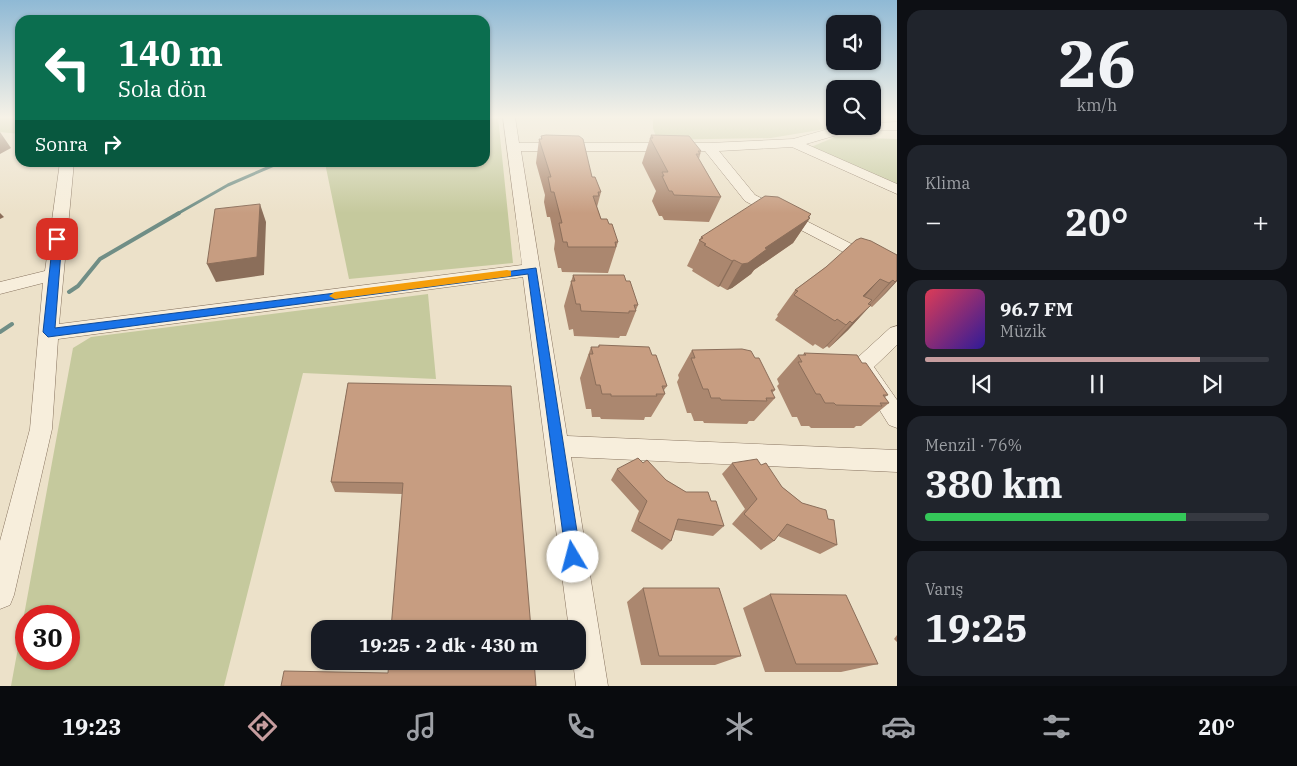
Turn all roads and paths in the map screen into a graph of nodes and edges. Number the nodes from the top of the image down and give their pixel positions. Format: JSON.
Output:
{"nodes":[{"id":1,"x":515,"y":149,"type":"edge"},
{"id":2,"x":711,"y":149,"type":"edge"},
{"id":3,"x":807,"y":149,"type":"edge"},
{"id":4,"x":66,"y":167,"type":"edge"},
{"id":5,"x":897,"y":190,"type":"edge"},
{"id":6,"x":532,"y":270,"type":"junction"},
{"id":7,"x":897,"y":274,"type":"edge"},
{"id":8,"x":53,"y":275,"type":"junction"},
{"id":9,"x":0,"y":288,"type":"edge"},
{"id":10,"x":48,"y":332,"type":"junction"},
{"id":11,"x":897,"y":333,"type":"edge"},
{"id":12,"x":897,"y":418,"type":"edge"},
{"id":13,"x":557,"y":446,"type":"junction"},
{"id":14,"x":897,"y":462,"type":"edge"},
{"id":15,"x":0,"y":595,"type":"edge"},
{"id":16,"x":592,"y":686,"type":"edge"}],
"edges":[{"from":1,"to":6,"type":"street"},
{"from":2,"to":7,"type":"street"},
{"from":3,"to":5,"type":"street"},
{"from":4,"to":8,"type":"street"},
{"from":6,"to":10,"type":"street"},
{"from":6,"to":13,"type":"street"},
{"from":8,"to":9,"type":"street"},
{"from":8,"to":10,"type":"street"},
{"from":10,"to":15,"type":"street"},
{"from":11,"to":12,"type":"street"},
{"from":13,"to":14,"type":"street"},
{"from":13,"to":16,"type":"street"}]}
